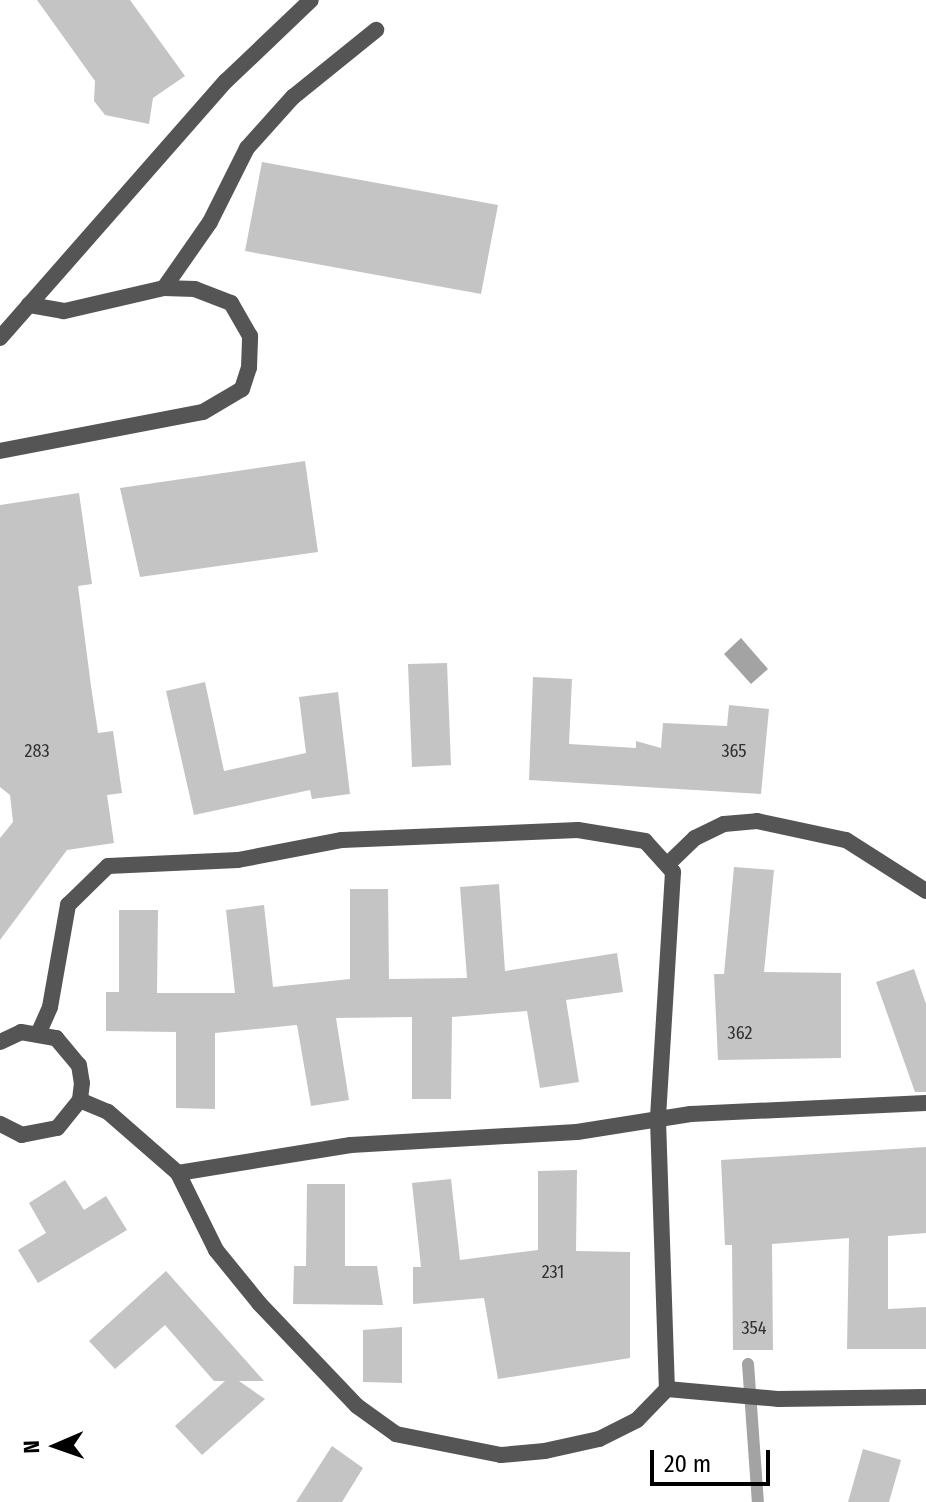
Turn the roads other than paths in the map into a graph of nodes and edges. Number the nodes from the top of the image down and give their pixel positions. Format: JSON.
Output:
{"nodes":[{"id":1,"x":311,"y":0,"type":"edge"},
{"id":2,"x":376,"y":30,"type":"dead end"},
{"id":3,"x":164,"y":288,"type":"junction"},
{"id":4,"x":29,"y":305,"type":"junction"},
{"id":5,"x":0,"y":338,"type":"edge"},
{"id":6,"x":0,"y":451,"type":"edge"},
{"id":7,"x":668,"y":864,"type":"junction"},
{"id":8,"x":926,"y":891,"type":"edge"},
{"id":9,"x":39,"y":1032,"type":"junction"},
{"id":10,"x":1,"y":1038,"type":"edge"},
{"id":11,"x":80,"y":1100,"type":"junction"},
{"id":12,"x":926,"y":1103,"type":"edge"},
{"id":13,"x":658,"y":1120,"type":"junction"},
{"id":14,"x":0,"y":1124,"type":"edge"},
{"id":15,"x":178,"y":1173,"type":"junction"},
{"id":16,"x":667,"y":1389,"type":"junction"},
{"id":17,"x":926,"y":1397,"type":"edge"}],
"edges":[{"from":1,"to":4,"type":"street"},
{"from":2,"to":3,"type":"street"},
{"from":3,"to":4,"type":"street"},
{"from":3,"to":6,"type":"street"},
{"from":4,"to":5,"type":"street"},
{"from":7,"to":8,"type":"street"},
{"from":7,"to":9,"type":"street"},
{"from":7,"to":13,"type":"street"},
{"from":9,"to":10,"type":"street"},
{"from":9,"to":11,"type":"street"},
{"from":11,"to":14,"type":"street"},
{"from":11,"to":15,"type":"street"},
{"from":12,"to":13,"type":"street"},
{"from":13,"to":15,"type":"street"},
{"from":13,"to":16,"type":"street"},
{"from":15,"to":16,"type":"street"},
{"from":16,"to":17,"type":"street"}]}
